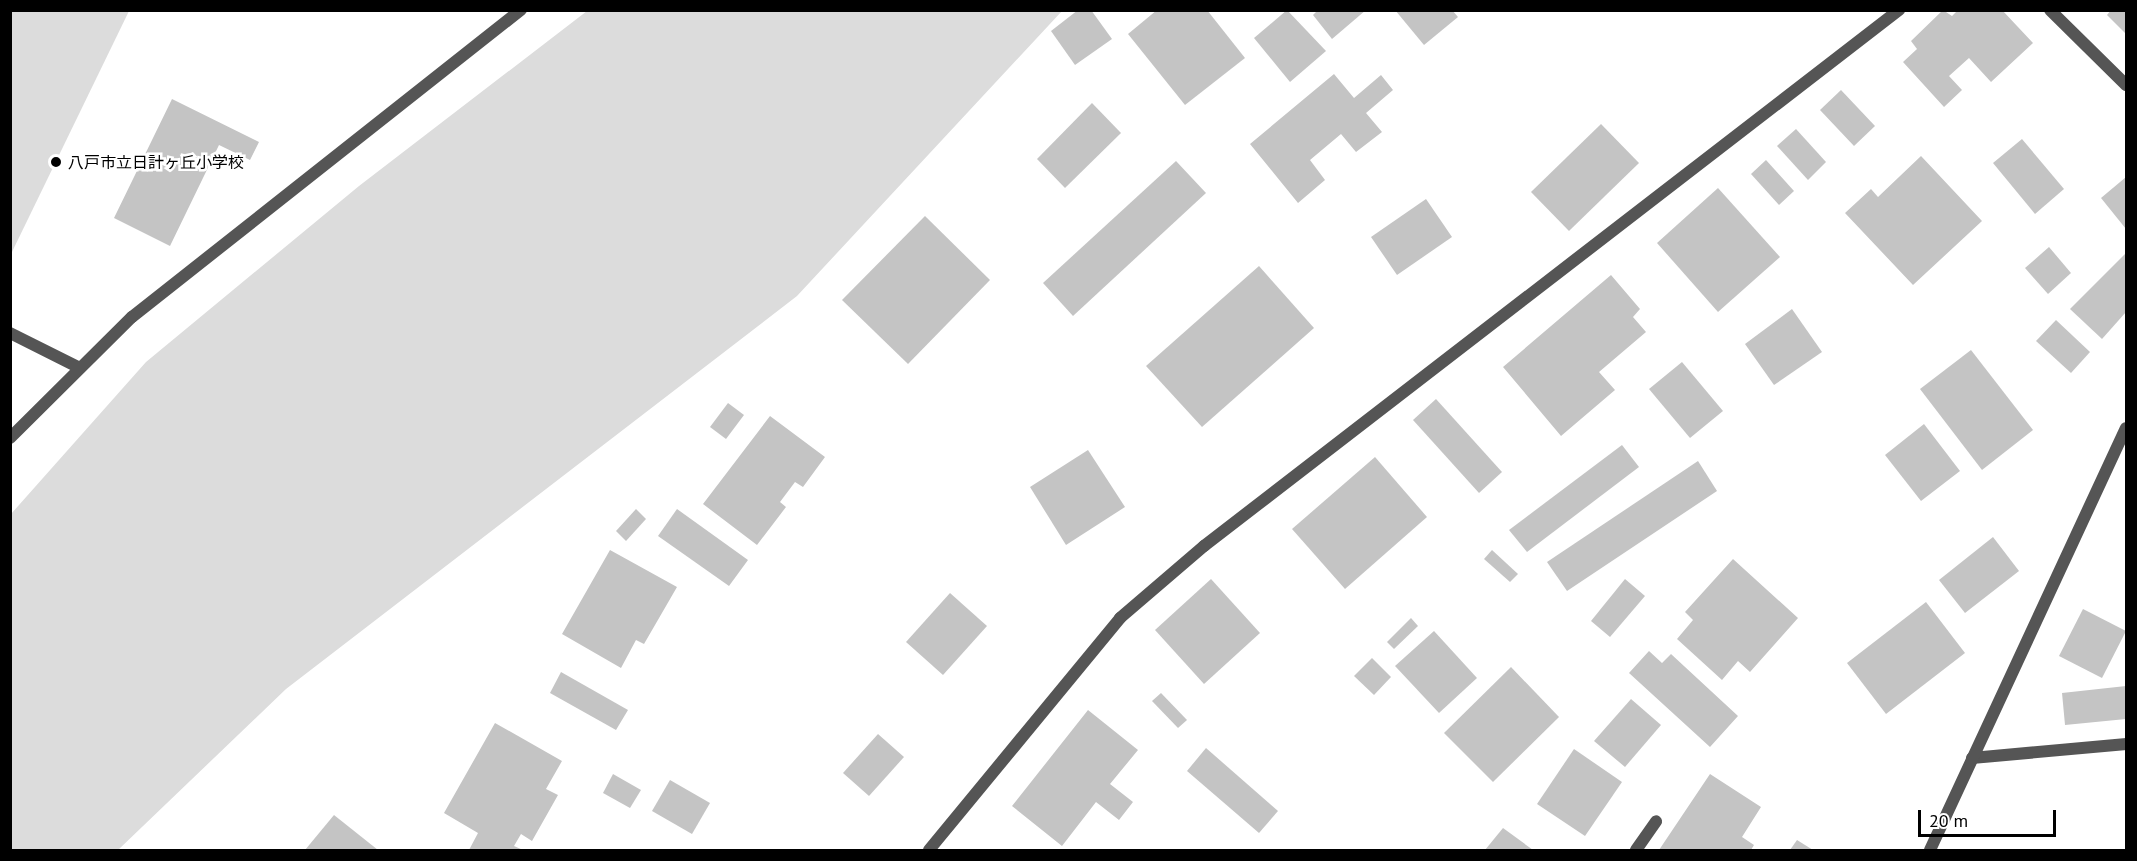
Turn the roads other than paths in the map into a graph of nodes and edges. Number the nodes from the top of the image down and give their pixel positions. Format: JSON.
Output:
{"nodes":[{"id":1,"x":521,"y":10,"type":"edge"},
{"id":2,"x":1899,"y":10,"type":"edge"},
{"id":3,"x":2050,"y":10,"type":"edge"},
{"id":4,"x":2127,"y":85,"type":"edge"},
{"id":5,"x":10,"y":333,"type":"edge"},
{"id":6,"x":76,"y":366,"type":"junction"},
{"id":7,"x":2127,"y":428,"type":"edge"},
{"id":8,"x":10,"y":438,"type":"edge"},
{"id":9,"x":2127,"y":744,"type":"edge"},
{"id":10,"x":1972,"y":758,"type":"junction"},
{"id":11,"x":1656,"y":821,"type":"dead end"},
{"id":12,"x":929,"y":850,"type":"edge"},
{"id":13,"x":1636,"y":850,"type":"edge"},
{"id":14,"x":1930,"y":850,"type":"edge"}],
"edges":[{"from":1,"to":6,"type":"street"},
{"from":2,"to":12,"type":"street"},
{"from":3,"to":4,"type":"street"},
{"from":5,"to":6,"type":"street"},
{"from":6,"to":8,"type":"street"},
{"from":7,"to":10,"type":"street"},
{"from":9,"to":10,"type":"street"},
{"from":10,"to":14,"type":"street"},
{"from":11,"to":13,"type":"street"}]}
